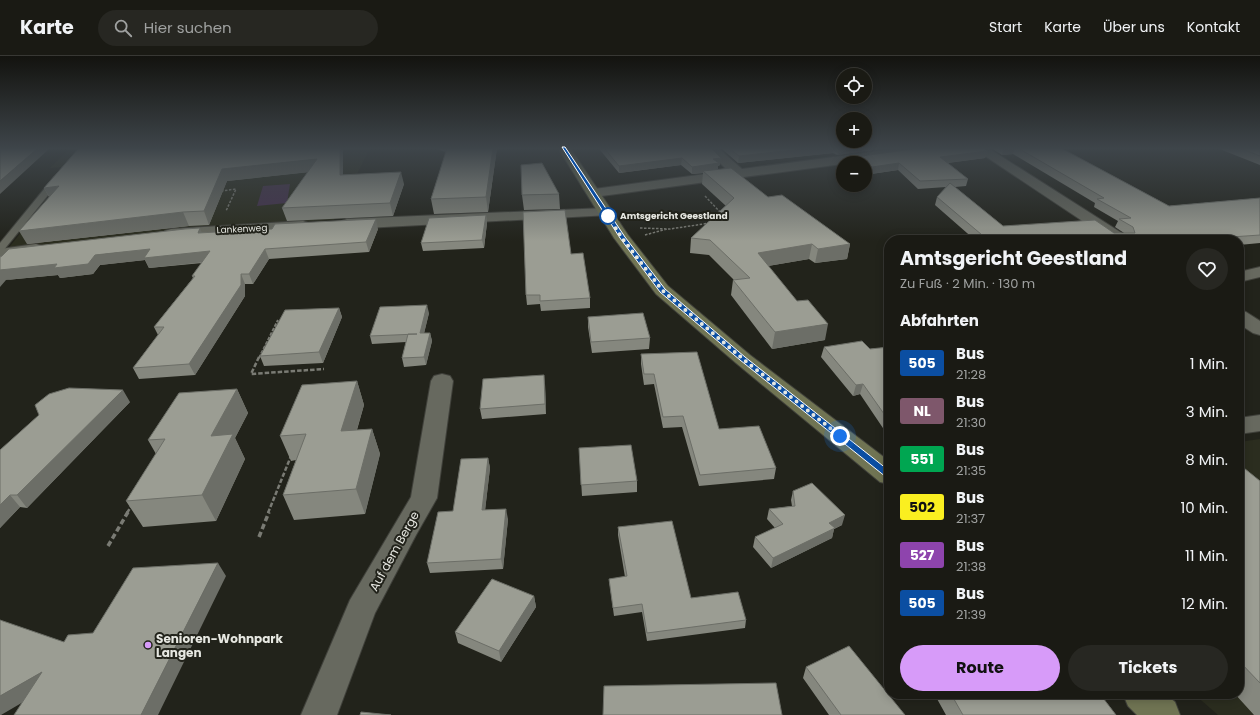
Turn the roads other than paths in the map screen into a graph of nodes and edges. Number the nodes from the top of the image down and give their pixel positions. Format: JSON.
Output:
{"nodes":[{"id":1,"x":57,"y":179,"type":"edge"},
{"id":2,"x":585,"y":179,"type":"edge"},
{"id":3,"x":699,"y":179,"type":"edge"},
{"id":4,"x":1027,"y":179,"type":"edge"},
{"id":5,"x":594,"y":193,"type":"junction"},
{"id":6,"x":605,"y":212,"type":"junction"},
{"id":7,"x":330,"y":225,"type":"edge"},
{"id":8,"x":314,"y":226,"type":"edge"},
{"id":9,"x":158,"y":235,"type":"edge"},
{"id":10,"x":1114,"y":235,"type":"edge"},
{"id":11,"x":52,"y":248,"type":"edge"},
{"id":12,"x":0,"y":249,"type":"edge"},
{"id":13,"x":0,"y":254,"type":"edge"},
{"id":14,"x":1260,"y":272,"type":"edge"},
{"id":15,"x":1244,"y":276,"type":"edge"},
{"id":16,"x":1244,"y":319,"type":"edge"},
{"id":17,"x":1260,"y":329,"type":"edge"},
{"id":18,"x":442,"y":381,"type":"dead end"},
{"id":19,"x":1260,"y":423,"type":"edge"},
{"id":20,"x":1244,"y":425,"type":"edge"},
{"id":21,"x":884,"y":471,"type":"edge"},
{"id":22,"x":1145,"y":699,"type":"edge"},
{"id":23,"x":319,"y":715,"type":"edge"},
{"id":24,"x":1162,"y":715,"type":"edge"}],
"edges":[{"from":1,"to":12,"type":"lane"},
{"from":2,"to":5,"type":"main road"},
{"from":3,"to":5,"type":"street"},
{"from":4,"to":10,"type":"street"},
{"from":5,"to":6,"type":"main road"},
{"from":6,"to":7,"type":"street"},
{"from":6,"to":21,"type":"main road"},
{"from":8,"to":9,"type":"street","name":"Lankenweg"},
{"from":11,"to":13,"type":"street"},
{"from":14,"to":15,"type":"street"},
{"from":16,"to":17,"type":"street"},
{"from":18,"to":23,"type":"street","name":"Auf dem Berge"},
{"from":19,"to":20,"type":"street"},
{"from":22,"to":24,"type":"main road"}]}
